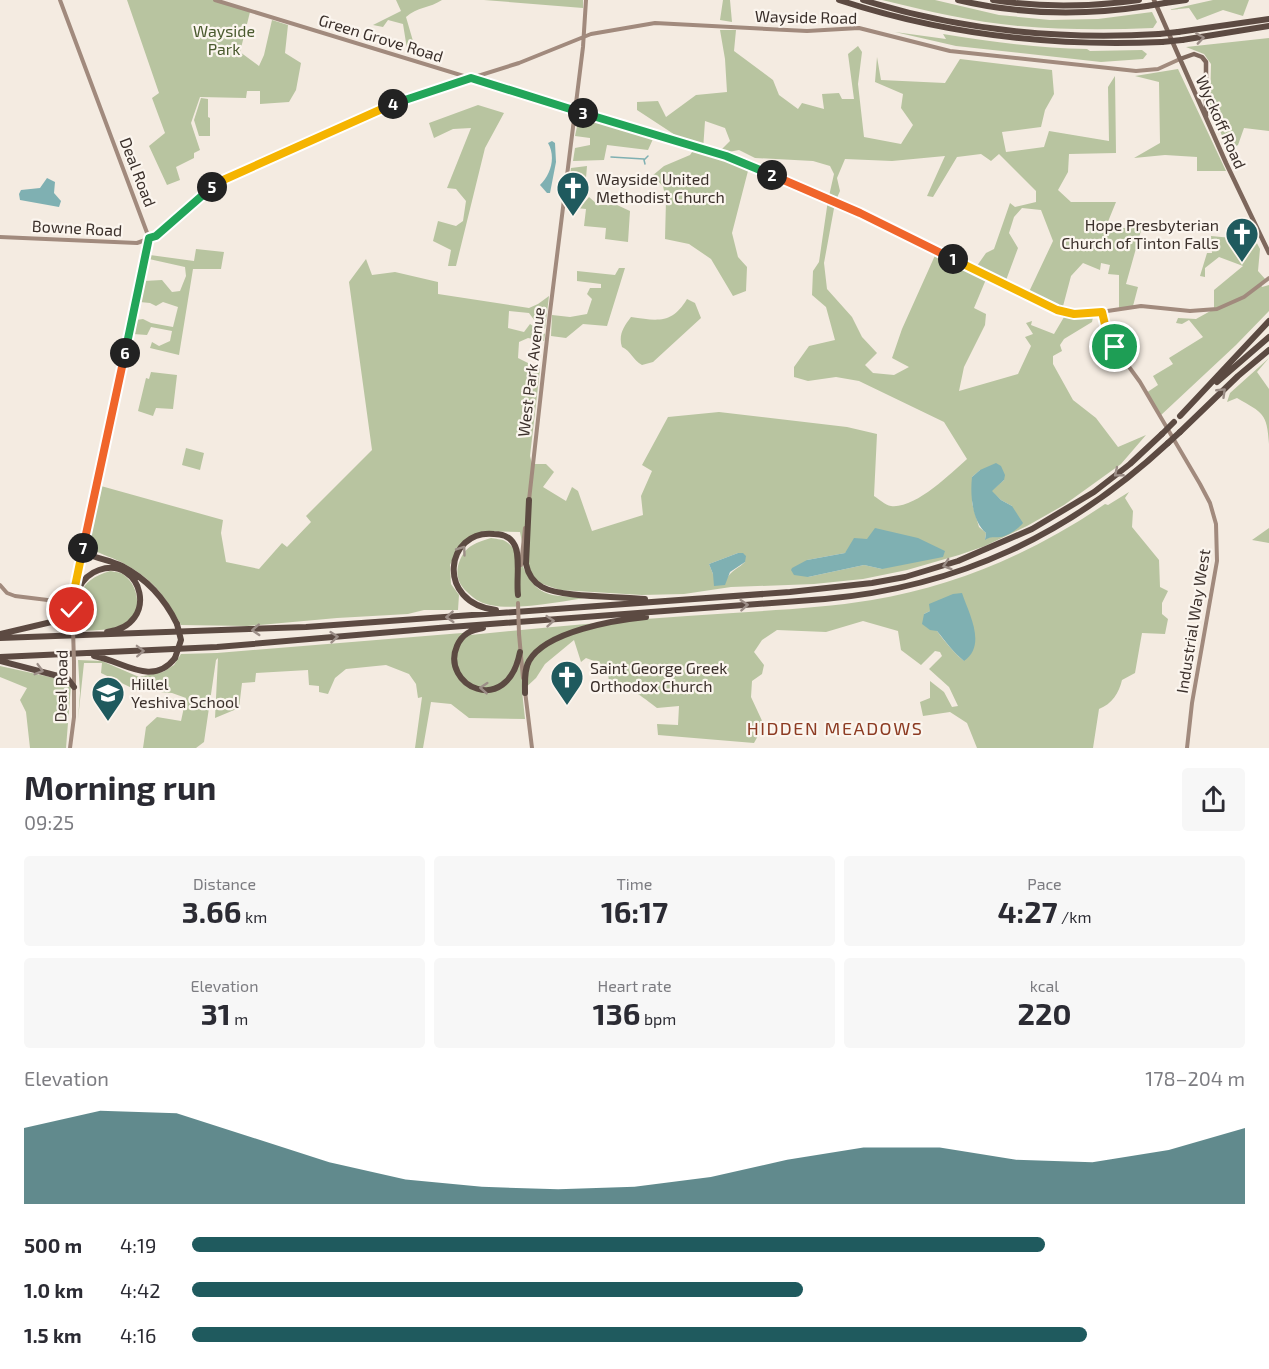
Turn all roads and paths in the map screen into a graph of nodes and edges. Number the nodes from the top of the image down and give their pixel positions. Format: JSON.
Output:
{"nodes":[{"id":1,"x":60,"y":0,"type":"edge"},
{"id":2,"x":214,"y":0,"type":"edge"},
{"id":3,"x":585,"y":0,"type":"edge"},
{"id":4,"x":839,"y":0,"type":"edge"},
{"id":5,"x":863,"y":0,"type":"edge"},
{"id":6,"x":958,"y":0,"type":"edge"},
{"id":7,"x":993,"y":0,"type":"edge"},
{"id":8,"x":1139,"y":0,"type":"edge"},
{"id":9,"x":1154,"y":0,"type":"edge"},
{"id":10,"x":1186,"y":0,"type":"edge"},
{"id":11,"x":1269,"y":19,"type":"edge"},
{"id":12,"x":1269,"y":27,"type":"edge"},
{"id":13,"x":584,"y":37,"type":"junction"},
{"id":14,"x":1180,"y":59,"type":"junction"},
{"id":15,"x":489,"y":72,"type":"junction"},
{"id":16,"x":452,"y":73,"type":"junction"},
{"id":17,"x":471,"y":78,"type":"junction"},
{"id":18,"x":454,"y":83,"type":"junction"},
{"id":19,"x":488,"y":83,"type":"junction"},
{"id":20,"x":575,"y":110,"type":"junction"},
{"id":21,"x":1206,"y":118,"type":"junction"},
{"id":22,"x":0,"y":237,"type":"edge"},
{"id":23,"x":149,"y":238,"type":"junction"},
{"id":24,"x":136,"y":243,"type":"junction"},
{"id":25,"x":148,"y":251,"type":"junction"},
{"id":26,"x":1269,"y":253,"type":"edge"},
{"id":27,"x":1269,"y":278,"type":"edge"},
{"id":28,"x":1102,"y":312,"type":"junction"},
{"id":29,"x":1269,"y":321,"type":"edge"},
{"id":30,"x":1269,"y":337,"type":"edge"},
{"id":31,"x":1269,"y":350,"type":"edge"},
{"id":32,"x":1180,"y":416,"type":"junction"},
{"id":33,"x":529,"y":500,"type":"junction"},
{"id":34,"x":84,"y":543,"type":"junction"},
{"id":35,"x":0,"y":585,"type":"edge"},
{"id":36,"x":518,"y":595,"type":"junction"},
{"id":37,"x":664,"y":600,"type":"junction"},
{"id":38,"x":711,"y":608,"type":"junction"},
{"id":39,"x":72,"y":609,"type":"junction"},
{"id":40,"x":508,"y":612,"type":"junction"},
{"id":41,"x":507,"y":624,"type":"junction"},
{"id":42,"x":80,"y":635,"type":"junction"},
{"id":43,"x":0,"y":636,"type":"edge"},
{"id":44,"x":520,"y":652,"type":"junction"},
{"id":45,"x":81,"y":654,"type":"junction"},
{"id":46,"x":0,"y":659,"type":"edge"},
{"id":47,"x":74,"y":687,"type":"junction"},
{"id":48,"x":525,"y":693,"type":"junction"},
{"id":49,"x":70,"y":748,"type":"edge"},
{"id":50,"x":532,"y":748,"type":"edge"},
{"id":51,"x":1187,"y":748,"type":"edge"}],
"edges":[{"from":1,"to":23,"type":"street","name":"Deal Road"},
{"from":2,"to":16,"type":"street","name":"Green Grove Road"},
{"from":3,"to":13,"type":"street","name":"West Park Avenue"},
{"from":4,"to":12,"type":"highway","one_way":true,"bridge":true},
{"from":5,"to":11,"type":"highway","bridge":true},
{"from":6,"to":10,"type":"highway","bridge":true},
{"from":7,"to":8,"type":"highway"},
{"from":9,"to":14,"type":"main road","name":"Wyckoff Road"},
{"from":13,"to":14,"type":"street","name":"Wayside Road"},
{"from":13,"to":15,"type":"street","name":"Wayside Road"},
{"from":13,"to":20,"type":"street","name":"West Park Avenue"},
{"from":14,"to":21,"type":"main road","name":"Wyckoff Road"},
{"from":14,"to":21,"type":"main road"},
{"from":15,"to":17,"type":"street","name":"Wayside Road"},
{"from":15,"to":19,"type":"street"},
{"from":16,"to":17,"type":"street","name":"Green Grove Road"},
{"from":16,"to":18,"type":"street"},
{"from":17,"to":18,"type":"street","name":"Bowne Road"},
{"from":17,"to":19,"type":"street","name":"Green Grove Road"},
{"from":18,"to":23,"type":"street","name":"Bowne Road"},
{"from":19,"to":20,"type":"street","name":"Green Grove Road"},
{"from":20,"to":28,"type":"street","name":"Green Grove Road"},
{"from":20,"to":33,"type":"street","name":"West Park Avenue"},
{"from":21,"to":26,"type":"main road","name":"Wyckoff Road"},
{"from":22,"to":24,"type":"street","name":"Bowne Road"},
{"from":23,"to":24,"type":"street","name":"Bowne Road"},
{"from":23,"to":25,"type":"street","name":"Deal Road"},
{"from":24,"to":25,"type":"street"},
{"from":25,"to":34,"type":"street","name":"Deal Road"},
{"from":27,"to":28,"type":"street","name":"Green Grove Road"},
{"from":28,"to":51,"type":"street","name":"Industrial Way West"},
{"from":29,"to":32,"type":"highway"},
{"from":30,"to":32,"type":"highway"},
{"from":38,"to":31,"type":"highway","one_way":true,"bridge":true},
{"from":32,"to":37,"type":"highway","one_way":true,"bridge":true},
{"from":33,"to":36,"type":"street","name":"West Park Avenue"},
{"from":33,"to":37,"type":"highway"},
{"from":34,"to":39,"type":"street","name":"Deal Road"},
{"from":34,"to":45,"type":"highway","bridge":true},
{"from":35,"to":39,"type":"street"},
{"from":40,"to":36,"type":"highway","one_way":true},
{"from":36,"to":44,"type":"street","name":"West Park Avenue","bridge":true},
{"from":37,"to":40,"type":"highway"},
{"from":41,"to":38,"type":"highway","one_way":true},
{"from":38,"to":48,"type":"highway"},
{"from":39,"to":42,"type":"highway"},
{"from":39,"to":43,"type":"highway"},
{"from":39,"to":47,"type":"street","name":"Deal Road","bridge":true},
{"from":40,"to":42,"type":"highway","one_way":true},
{"from":44,"to":41,"type":"highway","one_way":true},
{"from":45,"to":41,"type":"highway","one_way":true},
{"from":42,"to":43,"type":"highway"},
{"from":44,"to":48,"type":"street","name":"West Park Avenue"},
{"from":45,"to":46,"type":"highway"},
{"from":46,"to":47,"type":"highway","one_way":true},
{"from":47,"to":49,"type":"street","name":"Deal Road"},
{"from":48,"to":50,"type":"street","name":"West Park Avenue"}]}
